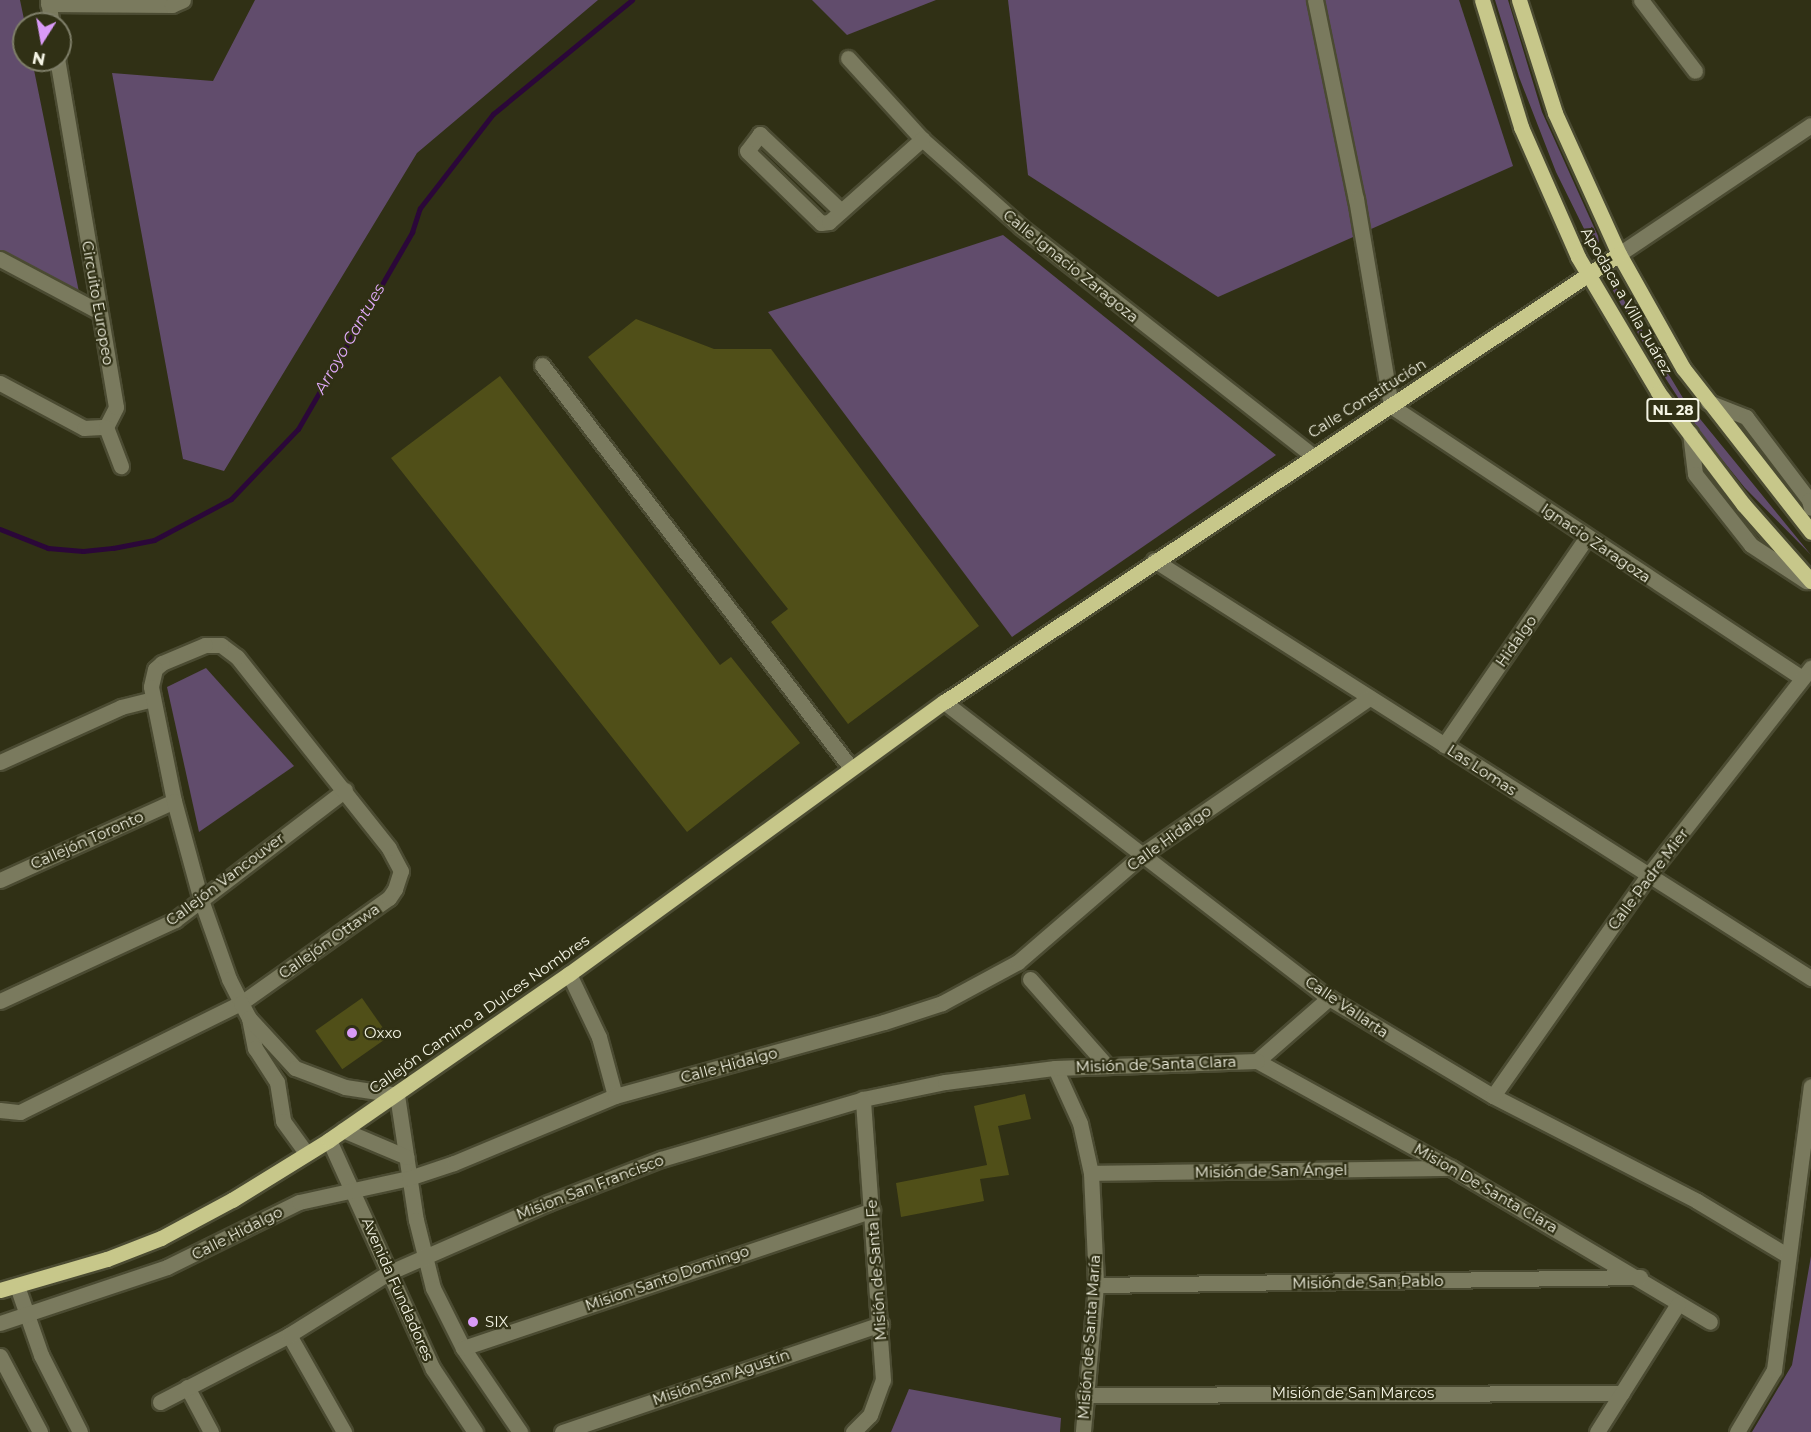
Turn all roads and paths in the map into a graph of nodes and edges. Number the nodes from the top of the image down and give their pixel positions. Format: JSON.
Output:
{"nodes":[{"id":1,"x":183,"y":0,"type":"edge"},
{"id":2,"x":1315,"y":0,"type":"edge"},
{"id":3,"x":1482,"y":0,"type":"edge"},
{"id":4,"x":1519,"y":0,"type":"edge"},
{"id":5,"x":1641,"y":0,"type":"edge"},
{"id":6,"x":48,"y":2,"type":"edge"},
{"id":7,"x":848,"y":58,"type":"dead end"},
{"id":8,"x":1695,"y":70,"type":"dead end"},
{"id":9,"x":59,"y":72,"type":"edge"},
{"id":10,"x":1811,"y":125,"type":"edge"},
{"id":11,"x":922,"y":139,"type":"junction"},
{"id":12,"x":841,"y":211,"type":"junction"},
{"id":13,"x":1619,"y":254,"type":"junction"},
{"id":14,"x":0,"y":259,"type":"edge"},
{"id":15,"x":1589,"y":274,"type":"junction"},
{"id":16,"x":98,"y":310,"type":"junction"},
{"id":17,"x":543,"y":365,"type":"dead end"},
{"id":18,"x":0,"y":383,"type":"edge"},
{"id":19,"x":1708,"y":402,"type":"junction"},
{"id":20,"x":1391,"y":406,"type":"junction"},
{"id":21,"x":106,"y":427,"type":"junction"},
{"id":22,"x":1690,"y":433,"type":"junction"},
{"id":23,"x":1311,"y":454,"type":"junction"},
{"id":24,"x":120,"y":466,"type":"dead end"},
{"id":25,"x":1811,"y":508,"type":"edge"},
{"id":26,"x":1811,"y":532,"type":"edge"},
{"id":27,"x":1587,"y":537,"type":"junction"},
{"id":28,"x":1154,"y":560,"type":"junction"},
{"id":29,"x":1811,"y":583,"type":"edge"},
{"id":30,"x":1807,"y":673,"type":"edge"},
{"id":31,"x":1369,"y":698,"type":"junction"},
{"id":32,"x":152,"y":699,"type":"junction"},
{"id":33,"x":944,"y":702,"type":"junction"},
{"id":34,"x":1444,"y":745,"type":"junction"},
{"id":35,"x":0,"y":762,"type":"edge"},
{"id":36,"x":851,"y":768,"type":"junction"},
{"id":37,"x":345,"y":790,"type":"junction"},
{"id":38,"x":174,"y":801,"type":"junction"},
{"id":39,"x":1143,"y":854,"type":"junction"},
{"id":40,"x":1650,"y":873,"type":"junction"},
{"id":41,"x":0,"y":880,"type":"edge"},
{"id":42,"x":200,"y":897,"type":"junction"},
{"id":43,"x":569,"y":974,"type":"junction"},
{"id":44,"x":1811,"y":978,"type":"edge"},
{"id":45,"x":1030,"y":979,"type":"dead end"},
{"id":46,"x":1329,"y":998,"type":"junction"},
{"id":47,"x":0,"y":1001,"type":"edge"},
{"id":48,"x":241,"y":1003,"type":"junction"},
{"id":49,"x":249,"y":1018,"type":"junction"},
{"id":50,"x":1257,"y":1061,"type":"junction"},
{"id":51,"x":1106,"y":1065,"type":"junction"},
{"id":52,"x":295,"y":1068,"type":"junction"},
{"id":53,"x":1055,"y":1068,"type":"junction"},
{"id":54,"x":277,"y":1082,"type":"junction"},
{"id":55,"x":1811,"y":1086,"type":"edge"},
{"id":56,"x":397,"y":1095,"type":"junction"},
{"id":57,"x":615,"y":1095,"type":"junction"},
{"id":58,"x":1493,"y":1096,"type":"junction"},
{"id":59,"x":863,"y":1099,"type":"junction"},
{"id":60,"x":0,"y":1110,"type":"edge"},
{"id":61,"x":343,"y":1131,"type":"junction"},
{"id":62,"x":329,"y":1140,"type":"junction"},
{"id":63,"x":306,"y":1153,"type":"junction"},
{"id":64,"x":407,"y":1157,"type":"junction"},
{"id":65,"x":1451,"y":1168,"type":"junction"},
{"id":66,"x":1091,"y":1173,"type":"junction"},
{"id":67,"x":409,"y":1178,"type":"junction"},
{"id":68,"x":354,"y":1189,"type":"junction"},
{"id":69,"x":872,"y":1210,"type":"junction"},
{"id":70,"x":1786,"y":1255,"type":"junction"},
{"id":71,"x":424,"y":1256,"type":"junction"},
{"id":72,"x":390,"y":1272,"type":"junction"},
{"id":73,"x":1640,"y":1277,"type":"junction"},
{"id":74,"x":1096,"y":1285,"type":"junction"},
{"id":75,"x":17,"y":1286,"type":"junction"},
{"id":76,"x":0,"y":1290,"type":"edge"},
{"id":77,"x":1678,"y":1304,"type":"junction"},
{"id":78,"x":27,"y":1316,"type":"junction"},
{"id":79,"x":1710,"y":1322,"type":"dead end"},
{"id":80,"x":0,"y":1323,"type":"edge"},
{"id":81,"x":881,"y":1324,"type":"junction"},
{"id":82,"x":290,"y":1335,"type":"junction"},
{"id":83,"x":463,"y":1348,"type":"junction"},
{"id":84,"x":0,"y":1356,"type":"edge"},
{"id":85,"x":187,"y":1387,"type":"junction"},
{"id":86,"x":1622,"y":1394,"type":"junction"},
{"id":87,"x":1084,"y":1395,"type":"junction"},
{"id":88,"x":160,"y":1402,"type":"dead end"},
{"id":89,"x":40,"y":1432,"type":"edge"},
{"id":90,"x":80,"y":1432,"type":"edge"},
{"id":91,"x":211,"y":1432,"type":"edge"},
{"id":92,"x":344,"y":1432,"type":"edge"},
{"id":93,"x":475,"y":1432,"type":"edge"},
{"id":94,"x":520,"y":1432,"type":"edge"},
{"id":95,"x":562,"y":1432,"type":"edge"},
{"id":96,"x":853,"y":1432,"type":"edge"},
{"id":97,"x":1083,"y":1432,"type":"edge"},
{"id":98,"x":1597,"y":1432,"type":"edge"},
{"id":99,"x":1737,"y":1432,"type":"edge"}],
"edges":[{"from":1,"to":6,"type":"street"},
{"from":2,"to":20,"type":"street"},
{"from":3,"to":15,"type":"main road","name":"Apodaca a Villa Juárez","number":"NL 28"},
{"from":4,"to":13,"type":"main road","name":"Apodaca a Villa Juárez","number":"NL 28"},
{"from":5,"to":8,"type":"street"},
{"from":7,"to":11,"type":"street","name":"Calle Ignacio Zaragoza"},
{"from":9,"to":16,"type":"street","name":"Circuito Europeo"},
{"from":10,"to":13,"type":"street","name":"Calle Constitución"},
{"from":11,"to":12,"type":"street"},
{"from":11,"to":23,"type":"street","name":"Calle Ignacio Zaragoza"},
{"from":12,"to":12,"type":"street"},
{"from":13,"to":15,"type":"main road","name":"Calle Constitución"},
{"from":13,"to":19,"type":"main road","name":"Apodaca a Villa Juárez","number":"NL 28"},
{"from":14,"to":16,"type":"street"},
{"from":15,"to":20,"type":"main road","name":"Calle Constitución"},
{"from":15,"to":22,"type":"main road","name":"Apodaca a Villa Juárez","number":"NL 28"},
{"from":16,"to":21,"type":"street","name":"Circuito Europeo"},
{"from":17,"to":36,"type":"street"},
{"from":18,"to":21,"type":"street"},
{"from":19,"to":25,"type":"street"},
{"from":19,"to":26,"type":"main road","name":"Apodaca a Villa Juárez","number":"NL 28"},
{"from":20,"to":23,"type":"main road","name":"Calle Constitución"},
{"from":20,"to":27,"type":"street","name":"Ignacio Zaragoza"},
{"from":21,"to":24,"type":"street"},
{"from":22,"to":29,"type":"main road","name":"Apodaca a Villa Juárez","number":"NL 28"},
{"from":22,"to":29,"type":"street"},
{"from":23,"to":28,"type":"main road","name":"Calle Constitución"},
{"from":27,"to":30,"type":"street","name":"Ignacio Zaragoza"},
{"from":27,"to":34,"type":"street","name":"Hidalgo"},
{"from":28,"to":31,"type":"street","name":"Las Lomas"},
{"from":28,"to":33,"type":"main road","name":"Calle Constitución"},
{"from":30,"to":40,"type":"street","name":"Calle Padre Mier"},
{"from":31,"to":34,"type":"street","name":"Las Lomas"},
{"from":31,"to":39,"type":"street","name":"Calle Hidalgo"},
{"from":32,"to":35,"type":"street"},
{"from":32,"to":37,"type":"street","name":"Callejón Ottawa"},
{"from":32,"to":38,"type":"street"},
{"from":33,"to":36,"type":"main road","name":"Callejón Camino a Dulces Nombres"},
{"from":33,"to":39,"type":"street","name":"Calle Vallarta"},
{"from":34,"to":40,"type":"street","name":"Las Lomas"},
{"from":36,"to":43,"type":"main road","name":"Callejón Camino a Dulces Nombres"},
{"from":37,"to":42,"type":"street","name":"Callejón Vancouver"},
{"from":37,"to":48,"type":"street","name":"Callejón Ottawa"},
{"from":38,"to":41,"type":"street","name":"Callejón Toronto"},
{"from":38,"to":42,"type":"street"},
{"from":39,"to":46,"type":"street","name":"Calle Vallarta"},
{"from":39,"to":57,"type":"street","name":"Calle Hidalgo"},
{"from":40,"to":44,"type":"street","name":"Las Lomas"},
{"from":40,"to":58,"type":"street","name":"Calle Padre Mier"},
{"from":42,"to":47,"type":"street","name":"Callejón Vancouver"},
{"from":42,"to":48,"type":"street"},
{"from":43,"to":56,"type":"main road","name":"Callejón Camino a Dulces Nombres"},
{"from":43,"to":57,"type":"street"},
{"from":45,"to":51,"type":"street"},
{"from":46,"to":50,"type":"street"},
{"from":46,"to":58,"type":"street","name":"Calle Vallarta"},
{"from":48,"to":49,"type":"street"},
{"from":48,"to":60,"type":"street","name":"Callejón Ottawa"},
{"from":49,"to":52,"type":"street"},
{"from":49,"to":54,"type":"street"},
{"from":50,"to":51,"type":"street","name":"Misión de Santa Clara"},
{"from":50,"to":65,"type":"street","name":"Mision De Santa Clara"},
{"from":51,"to":53,"type":"street","name":"Misión de Santa Clara"},
{"from":52,"to":54,"type":"street"},
{"from":52,"to":56,"type":"street"},
{"from":53,"to":59,"type":"street","name":"Mision San Francisco"},
{"from":53,"to":66,"type":"street","name":"Misión de Santa María"},
{"from":54,"to":63,"type":"street"},
{"from":55,"to":70,"type":"street"},
{"from":56,"to":61,"type":"main road","name":"Callejón Camino a Dulces Nombres"},
{"from":56,"to":64,"type":"street"},
{"from":57,"to":67,"type":"street","name":"Calle Hidalgo"},
{"from":58,"to":70,"type":"street","name":"Calle Vallarta"},
{"from":59,"to":69,"type":"street","name":"Misión de Santa Fe"},
{"from":59,"to":71,"type":"street","name":"Mision San Francisco"},
{"from":61,"to":62,"type":"main road","name":"Callejón Camino a Dulces Nombres"},
{"from":61,"to":64,"type":"street"},
{"from":62,"to":63,"type":"main road","name":"Callejón Camino a Dulces Nombres"},
{"from":62,"to":68,"type":"street","name":"Avenida Fundadores"},
{"from":63,"to":75,"type":"main road","name":"Callejón Camino a Dulces Nombres"},
{"from":64,"to":67,"type":"street"},
{"from":65,"to":66,"type":"street","name":"Misión de San Ángel"},
{"from":65,"to":73,"type":"street","name":"Mision De Santa Clara"},
{"from":66,"to":74,"type":"street","name":"Misión de Santa María"},
{"from":67,"to":68,"type":"street","name":"Calle Hidalgo"},
{"from":67,"to":71,"type":"street"},
{"from":68,"to":72,"type":"street","name":"Avenida Fundadores"},
{"from":68,"to":78,"type":"street","name":"Calle Hidalgo"},
{"from":69,"to":81,"type":"street","name":"Misión de Santa Fe"},
{"from":69,"to":83,"type":"street","name":"Mision Santo Domingo"},
{"from":70,"to":99,"type":"street"},
{"from":71,"to":72,"type":"street","name":"Mision San Francisco"},
{"from":71,"to":83,"type":"street"},
{"from":72,"to":82,"type":"street","name":"Mision San Francisco"},
{"from":72,"to":93,"type":"street","name":"Avenida Fundadores"},
{"from":73,"to":74,"type":"street","name":"Misión de San Pablo"},
{"from":73,"to":77,"type":"street","name":"Mision De Santa Clara"},
{"from":74,"to":87,"type":"street","name":"Misión de Santa María"},
{"from":75,"to":76,"type":"main road","name":"Callejón Camino a Dulces Nombres"},
{"from":75,"to":78,"type":"street"},
{"from":77,"to":79,"type":"street","name":"Mision De Santa Clara"},
{"from":77,"to":86,"type":"street"},
{"from":78,"to":80,"type":"street","name":"Calle Hidalgo"},
{"from":78,"to":90,"type":"street"},
{"from":81,"to":95,"type":"street","name":"Misión San Agustín"},
{"from":81,"to":96,"type":"street","name":"Misión de Santa Fe"},
{"from":82,"to":85,"type":"street","name":"Mision San Francisco"},
{"from":82,"to":92,"type":"street"},
{"from":83,"to":94,"type":"street"},
{"from":84,"to":89,"type":"street"},
{"from":85,"to":88,"type":"street","name":"Mision San Francisco"},
{"from":85,"to":91,"type":"street"},
{"from":86,"to":87,"type":"street","name":"Misión de San Marcos"},
{"from":86,"to":98,"type":"street"},
{"from":87,"to":97,"type":"street","name":"Misión de Santa María"}]}
